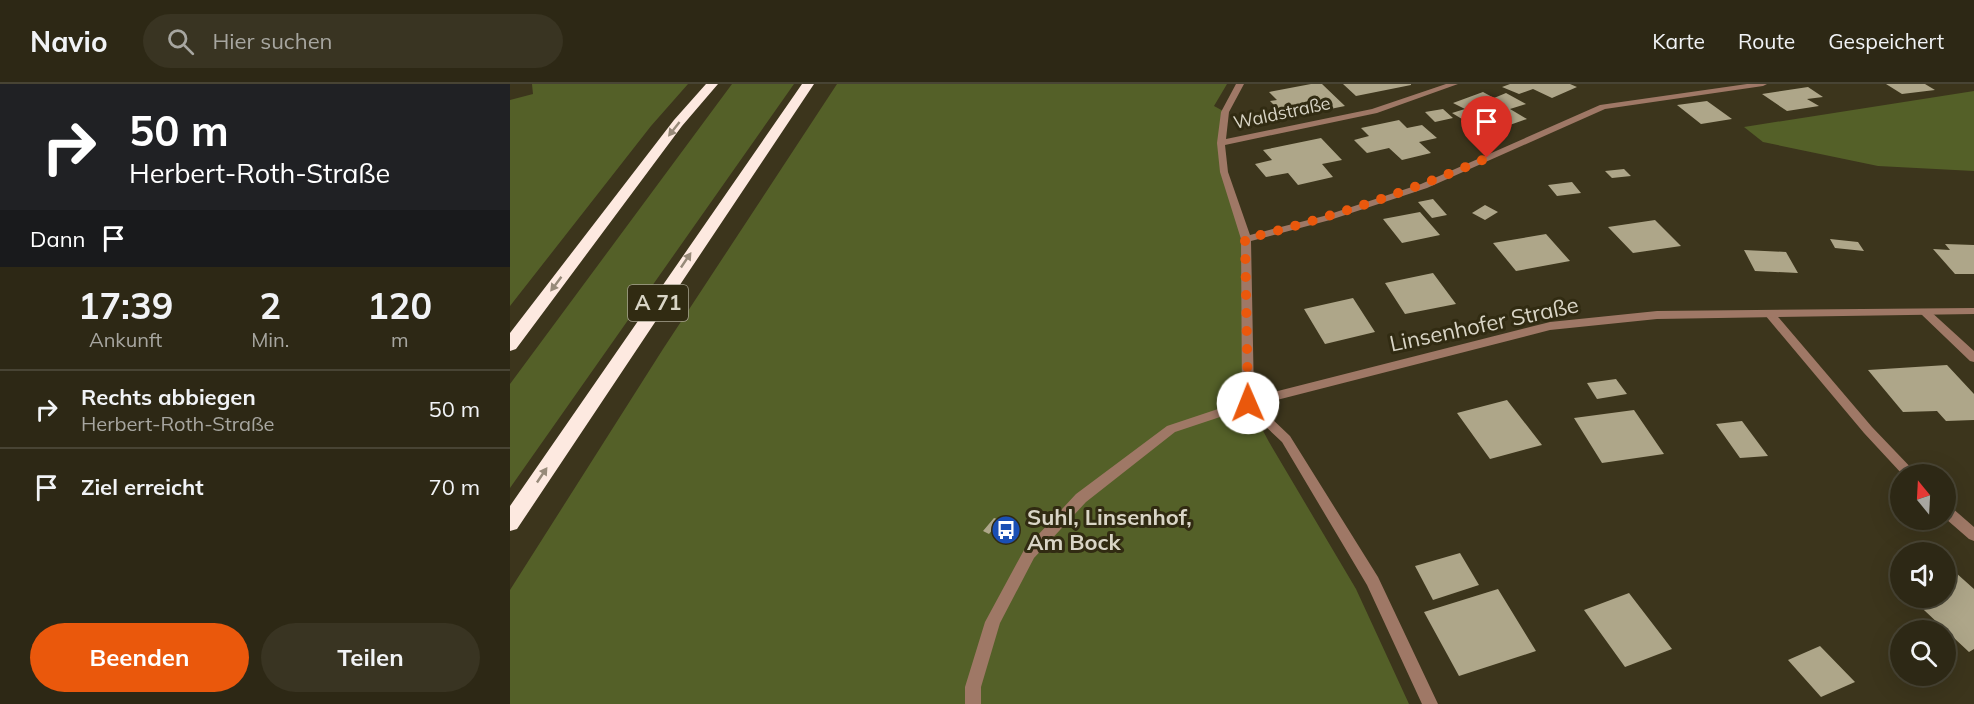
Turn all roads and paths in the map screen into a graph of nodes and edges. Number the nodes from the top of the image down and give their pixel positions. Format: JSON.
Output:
{"nodes":[{"id":1,"x":712,"y":84,"type":"edge"},
{"id":2,"x":808,"y":84,"type":"edge"},
{"id":3,"x":1239,"y":84,"type":"edge"},
{"id":4,"x":1454,"y":84,"type":"edge"},
{"id":5,"x":1763,"y":84,"type":"edge"},
{"id":6,"x":1221,"y":143,"type":"junction"},
{"id":7,"x":1245,"y":239,"type":"junction"},
{"id":8,"x":1974,"y":311,"type":"edge"},
{"id":9,"x":1925,"y":312,"type":"junction"},
{"id":10,"x":1769,"y":313,"type":"junction"},
{"id":11,"x":510,"y":345,"type":"edge"},
{"id":12,"x":1974,"y":358,"type":"edge"},
{"id":13,"x":1248,"y":403,"type":"junction"},
{"id":14,"x":1900,"y":464,"type":"edge"},
{"id":15,"x":1956,"y":520,"type":"edge"},
{"id":16,"x":510,"y":523,"type":"edge"},
{"id":17,"x":1974,"y":535,"type":"edge"},
{"id":18,"x":973,"y":704,"type":"edge"},
{"id":19,"x":1430,"y":704,"type":"edge"}],
"edges":[{"from":1,"to":11,"type":"highway","one_way":true},
{"from":16,"to":2,"type":"highway","number":"A 71","one_way":true},
{"from":3,"to":6,"type":"street"},
{"from":4,"to":6,"type":"street","name":"Waldstraße"},
{"from":5,"to":7,"type":"street"},
{"from":6,"to":7,"type":"street"},
{"from":7,"to":13,"type":"street"},
{"from":8,"to":9,"type":"street","name":"Linsenhofer Straße"},
{"from":9,"to":10,"type":"street","name":"Linsenhofer Straße"},
{"from":9,"to":12,"type":"street"},
{"from":10,"to":13,"type":"street","name":"Linsenhofer Straße"},
{"from":10,"to":14,"type":"street"},
{"from":13,"to":18,"type":"street","name":"Linsenhofer Straße"},
{"from":13,"to":19,"type":"street"},
{"from":15,"to":17,"type":"street"}]}
